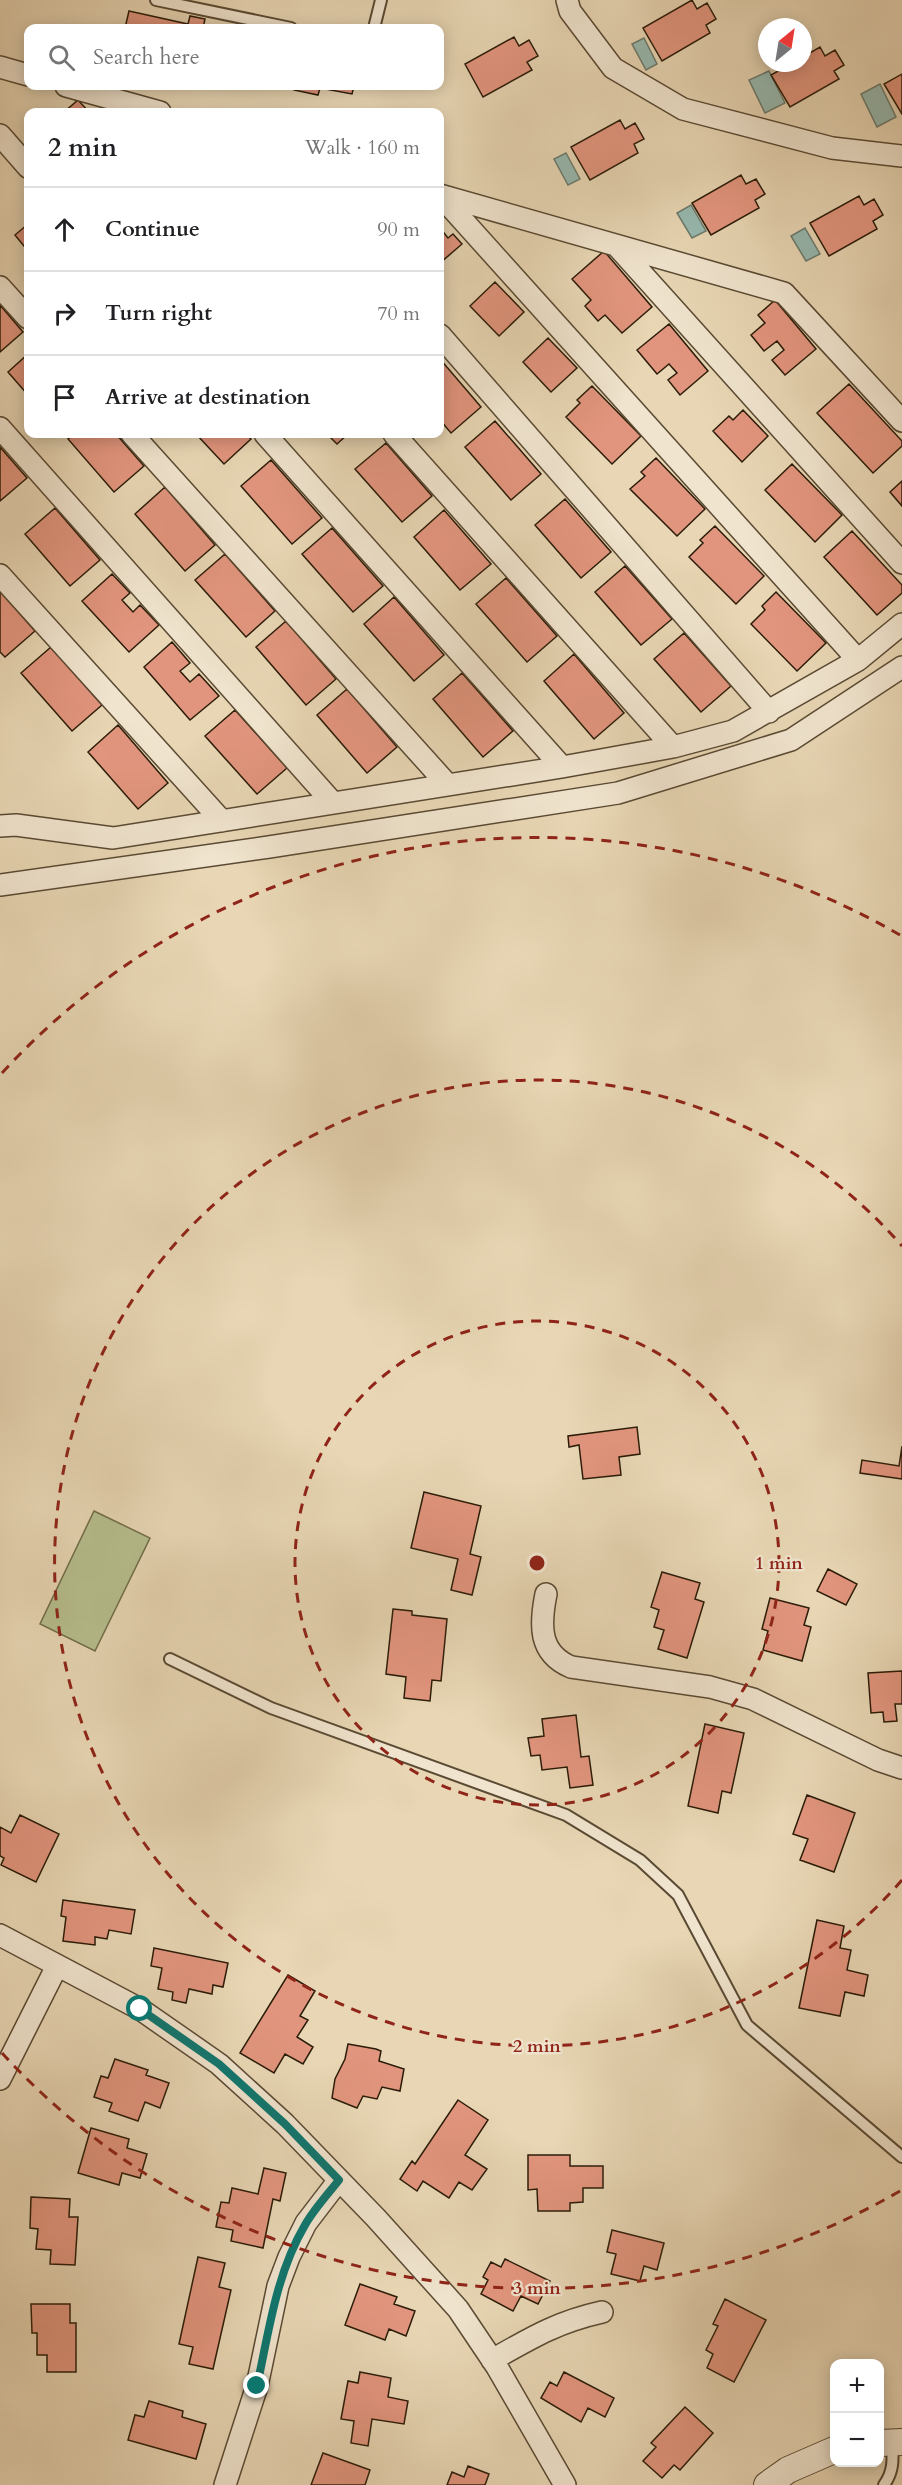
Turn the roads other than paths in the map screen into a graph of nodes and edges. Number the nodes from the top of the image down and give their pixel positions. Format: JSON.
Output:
{"nodes":[{"id":1,"x":156,"y":0,"type":"edge"},
{"id":2,"x":381,"y":0,"type":"edge"},
{"id":3,"x":567,"y":0,"type":"edge"},
{"id":4,"x":272,"y":24,"type":"edge"},
{"id":5,"x":375,"y":24,"type":"edge"},
{"id":6,"x":0,"y":67,"type":"edge"},
{"id":7,"x":24,"y":74,"type":"edge"},
{"id":8,"x":82,"y":90,"type":"edge"},
{"id":9,"x":102,"y":95,"type":"junction"},
{"id":10,"x":113,"y":108,"type":"edge"},
{"id":11,"x":146,"y":108,"type":"edge"},
{"id":12,"x":0,"y":135,"type":"edge"},
{"id":13,"x":902,"y":156,"type":"edge"},
{"id":14,"x":24,"y":162,"type":"edge"},
{"id":15,"x":444,"y":196,"type":"edge"},
{"id":16,"x":444,"y":199,"type":"edge"},
{"id":17,"x":616,"y":246,"type":"junction"},
{"id":18,"x":0,"y":287,"type":"edge"},
{"id":19,"x":24,"y":314,"type":"edge"},
{"id":20,"x":444,"y":340,"type":"edge"},
{"id":21,"x":902,"y":421,"type":"edge"},
{"id":22,"x":0,"y":428,"type":"edge"},
{"id":23,"x":136,"y":438,"type":"edge"},
{"id":24,"x":270,"y":438,"type":"edge"},
{"id":25,"x":398,"y":438,"type":"edge"},
{"id":26,"x":902,"y":563,"type":"edge"},
{"id":27,"x":0,"y":575,"type":"edge"},
{"id":28,"x":902,"y":624,"type":"edge"},
{"id":29,"x":858,"y":660,"type":"junction"},
{"id":30,"x":902,"y":667,"type":"edge"},
{"id":31,"x":769,"y":712,"type":"junction"},
{"id":32,"x":673,"y":747,"type":"junction"},
{"id":33,"x":562,"y":767,"type":"junction"},
{"id":34,"x":447,"y":784,"type":"junction"},
{"id":35,"x":333,"y":803,"type":"junction"},
{"id":36,"x":222,"y":820,"type":"junction"},
{"id":37,"x":0,"y":826,"type":"edge"},
{"id":38,"x":0,"y":885,"type":"edge"},
{"id":39,"x":546,"y":1594,"type":"dead end"},
{"id":40,"x":170,"y":1659,"type":"dead end"},
{"id":41,"x":902,"y":1768,"type":"edge"},
{"id":42,"x":0,"y":1935,"type":"edge"},
{"id":43,"x":57,"y":1966,"type":"junction"},
{"id":44,"x":0,"y":2079,"type":"edge"},
{"id":45,"x":902,"y":2157,"type":"edge"},
{"id":46,"x":339,"y":2180,"type":"junction"},
{"id":47,"x":602,"y":2312,"type":"dead end"},
{"id":48,"x":492,"y":2360,"type":"junction"},
{"id":49,"x":891,"y":2442,"type":"edge"},
{"id":50,"x":830,"y":2452,"type":"edge"},
{"id":51,"x":225,"y":2485,"type":"edge"},
{"id":52,"x":565,"y":2485,"type":"edge"},
{"id":53,"x":767,"y":2485,"type":"edge"},
{"id":54,"x":884,"y":2485,"type":"edge"}],
"edges":[{"from":1,"to":4,"type":"lane"},
{"from":2,"to":5,"type":"lane"},
{"from":3,"to":13,"type":"street"},
{"from":6,"to":7,"type":"street"},
{"from":8,"to":9,"type":"street"},
{"from":9,"to":10,"type":"street"},
{"from":9,"to":11,"type":"street"},
{"from":12,"to":14,"type":"street"},
{"from":15,"to":17,"type":"street"},
{"from":16,"to":29,"type":"street"},
{"from":17,"to":21,"type":"street"},
{"from":17,"to":26,"type":"street"},
{"from":18,"to":19,"type":"street"},
{"from":20,"to":31,"type":"street"},
{"from":22,"to":35,"type":"street"},
{"from":23,"to":34,"type":"street"},
{"from":24,"to":33,"type":"street"},
{"from":25,"to":32,"type":"street"},
{"from":27,"to":36,"type":"street"},
{"from":28,"to":29,"type":"street"},
{"from":29,"to":31,"type":"street"},
{"from":30,"to":38,"type":"street"},
{"from":31,"to":32,"type":"street"},
{"from":32,"to":33,"type":"street"},
{"from":33,"to":34,"type":"street"},
{"from":34,"to":35,"type":"street"},
{"from":35,"to":36,"type":"street"},
{"from":36,"to":37,"type":"street"},
{"from":39,"to":41,"type":"street"},
{"from":40,"to":45,"type":"lane"},
{"from":42,"to":43,"type":"street"},
{"from":43,"to":44,"type":"street"},
{"from":43,"to":46,"type":"street"},
{"from":46,"to":48,"type":"street"},
{"from":46,"to":51,"type":"street"},
{"from":47,"to":48,"type":"street"},
{"from":48,"to":52,"type":"street"},
{"from":49,"to":54,"type":"lane"},
{"from":50,"to":53,"type":"street"}]}
